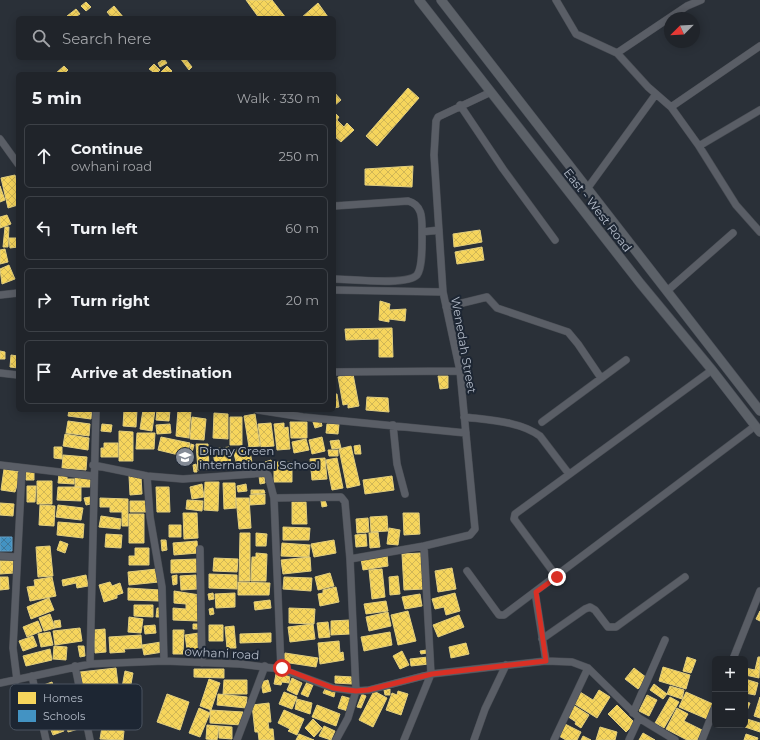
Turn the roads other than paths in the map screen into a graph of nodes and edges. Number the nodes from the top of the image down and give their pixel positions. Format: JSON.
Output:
{"nodes":[{"id":1,"x":419,"y":0,"type":"edge"},
{"id":2,"x":556,"y":0,"type":"edge"},
{"id":3,"x":701,"y":0,"type":"edge"},
{"id":4,"x":443,"y":1,"type":"edge"},
{"id":5,"x":760,"y":46,"type":"edge"},
{"id":6,"x":616,"y":52,"type":"junction"},
{"id":7,"x":491,"y":92,"type":"junction"},
{"id":8,"x":656,"y":94,"type":"junction"},
{"id":9,"x":460,"y":105,"type":"junction"},
{"id":10,"x":671,"y":106,"type":"junction"},
{"id":11,"x":760,"y":110,"type":"edge"},
{"id":12,"x":0,"y":138,"type":"edge"},
{"id":13,"x":699,"y":146,"type":"junction"},
{"id":14,"x":16,"y":161,"type":"edge"},
{"id":15,"x":587,"y":189,"type":"junction"},
{"id":16,"x":336,"y":206,"type":"edge"},
{"id":17,"x":439,"y":230,"type":"junction"},
{"id":18,"x":422,"y":232,"type":"junction"},
{"id":19,"x":733,"y":232,"type":"dead end"},
{"id":20,"x":760,"y":232,"type":"edge"},
{"id":21,"x":555,"y":240,"type":"dead end"},
{"id":22,"x":336,"y":279,"type":"edge"},
{"id":23,"x":336,"y":290,"type":"edge"},
{"id":24,"x":667,"y":291,"type":"junction"},
{"id":25,"x":443,"y":292,"type":"junction"},
{"id":26,"x":16,"y":293,"type":"edge"},
{"id":27,"x":0,"y":295,"type":"edge"},
{"id":28,"x":446,"y":306,"type":"junction"},
{"id":29,"x":626,"y":360,"type":"dead end"},
{"id":30,"x":712,"y":370,"type":"junction"},
{"id":31,"x":460,"y":371,"type":"junction"},
{"id":32,"x":0,"y":372,"type":"edge"},
{"id":33,"x":336,"y":372,"type":"edge"},
{"id":34,"x":16,"y":375,"type":"edge"},
{"id":35,"x":601,"y":378,"type":"junction"},
{"id":36,"x":759,"y":407,"type":"edge"},
{"id":37,"x":96,"y":412,"type":"edge"},
{"id":38,"x":271,"y":412,"type":"edge"},
{"id":39,"x":464,"y":417,"type":"junction"},
{"id":40,"x":542,"y":422,"type":"dead end"},
{"id":41,"x":393,"y":425,"type":"junction"},
{"id":42,"x":758,"y":429,"type":"edge"},
{"id":43,"x":466,"y":433,"type":"junction"},
{"id":44,"x":0,"y":465,"type":"edge"},
{"id":45,"x":93,"y":465,"type":"junction"},
{"id":46,"x":22,"y":468,"type":"junction"},
{"id":47,"x":569,"y":474,"type":"junction"},
{"id":48,"x":93,"y":476,"type":"junction"},
{"id":49,"x":147,"y":476,"type":"junction"},
{"id":50,"x":405,"y":494,"type":"dead end"},
{"id":51,"x":274,"y":498,"type":"junction"},
{"id":52,"x":424,"y":546,"type":"junction"},
{"id":53,"x":200,"y":549,"type":"dead end"},
{"id":54,"x":0,"y":556,"type":"edge"},
{"id":55,"x":17,"y":557,"type":"junction"},
{"id":56,"x":350,"y":559,"type":"junction"},
{"id":57,"x":467,"y":572,"type":"dead end"},
{"id":58,"x":557,"y":577,"type":"junction"},
{"id":59,"x":685,"y":577,"type":"dead end"},
{"id":60,"x":760,"y":591,"type":"edge"},
{"id":61,"x":536,"y":592,"type":"junction"},
{"id":62,"x":542,"y":640,"type":"junction"},
{"id":63,"x":665,"y":640,"type":"dead end"},
{"id":64,"x":735,"y":656,"type":"edge"},
{"id":65,"x":164,"y":661,"type":"junction"},
{"id":66,"x":546,"y":661,"type":"junction"},
{"id":67,"x":202,"y":662,"type":"junction"},
{"id":68,"x":90,"y":664,"type":"junction"},
{"id":69,"x":506,"y":665,"type":"junction"},
{"id":70,"x":75,"y":666,"type":"junction"},
{"id":71,"x":265,"y":666,"type":"junction"},
{"id":72,"x":282,"y":668,"type":"junction"},
{"id":73,"x":588,"y":668,"type":"junction"},
{"id":74,"x":432,"y":674,"type":"junction"},
{"id":75,"x":32,"y":676,"type":"junction"},
{"id":76,"x":17,"y":680,"type":"junction"},
{"id":77,"x":0,"y":683,"type":"edge"},
{"id":78,"x":34,"y":684,"type":"edge"},
{"id":79,"x":79,"y":684,"type":"edge"},
{"id":80,"x":356,"y":691,"type":"junction"},
{"id":81,"x":633,"y":713,"type":"junction"},
{"id":82,"x":712,"y":715,"type":"edge"},
{"id":83,"x":639,"y":718,"type":"junction"},
{"id":84,"x":44,"y":730,"type":"edge"},
{"id":85,"x":88,"y":730,"type":"edge"},
{"id":86,"x":46,"y":740,"type":"edge"},
{"id":87,"x":90,"y":740,"type":"edge"},
{"id":88,"x":237,"y":740,"type":"edge"},
{"id":89,"x":336,"y":740,"type":"edge"},
{"id":90,"x":404,"y":740,"type":"edge"},
{"id":91,"x":474,"y":740,"type":"edge"},
{"id":92,"x":554,"y":740,"type":"edge"},
{"id":93,"x":629,"y":740,"type":"edge"},
{"id":94,"x":675,"y":740,"type":"edge"},
{"id":95,"x":702,"y":740,"type":"edge"}],
"edges":[{"from":1,"to":7,"type":"main road","name":"East - West Road"},
{"from":2,"to":6,"type":"street"},
{"from":3,"to":6,"type":"street"},
{"from":4,"to":15,"type":"main road","name":"East - West Road"},
{"from":5,"to":10,"type":"street"},
{"from":6,"to":8,"type":"street"},
{"from":7,"to":9,"type":"street","name":"Wenedah Street"},
{"from":7,"to":30,"type":"main road","name":"East - West Road"},
{"from":8,"to":10,"type":"street"},
{"from":8,"to":15,"type":"street"},
{"from":9,"to":17,"type":"street","name":"Wenedah Street"},
{"from":9,"to":21,"type":"street"},
{"from":10,"to":13,"type":"street"},
{"from":11,"to":13,"type":"street"},
{"from":12,"to":14,"type":"street"},
{"from":13,"to":20,"type":"street"},
{"from":15,"to":24,"type":"main road","name":"East - West Road"},
{"from":16,"to":18,"type":"street"},
{"from":17,"to":18,"type":"street"},
{"from":17,"to":25,"type":"street","name":"Wenedah Street"},
{"from":18,"to":22,"type":"street"},
{"from":19,"to":24,"type":"street"},
{"from":23,"to":25,"type":"street"},
{"from":24,"to":36,"type":"main road","name":"East - West Road"},
{"from":25,"to":28,"type":"street","name":"Wenedah Street"},
{"from":26,"to":27,"type":"street"},
{"from":28,"to":31,"type":"street","name":"Wenedah Street"},
{"from":28,"to":35,"type":"street"},
{"from":29,"to":35,"type":"street"},
{"from":30,"to":42,"type":"main road","name":"East - West Road"},
{"from":30,"to":47,"type":"street"},
{"from":31,"to":33,"type":"street"},
{"from":31,"to":39,"type":"street","name":"Wenedah Street"},
{"from":32,"to":34,"type":"street"},
{"from":35,"to":40,"type":"street"},
{"from":37,"to":45,"type":"street"},
{"from":38,"to":41,"type":"street"},
{"from":39,"to":43,"type":"street","name":"Wenedah Street"},
{"from":39,"to":47,"type":"street"},
{"from":41,"to":43,"type":"street"},
{"from":41,"to":50,"type":"street"},
{"from":42,"to":58,"type":"street"},
{"from":43,"to":52,"type":"street","name":"Wenedah Street"},
{"from":44,"to":46,"type":"street"},
{"from":45,"to":48,"type":"street"},
{"from":45,"to":49,"type":"street"},
{"from":46,"to":48,"type":"street"},
{"from":46,"to":55,"type":"street"},
{"from":47,"to":58,"type":"street"},
{"from":48,"to":68,"type":"street"},
{"from":49,"to":51,"type":"street"},
{"from":49,"to":65,"type":"street"},
{"from":51,"to":56,"type":"street"},
{"from":51,"to":72,"type":"street"},
{"from":52,"to":56,"type":"street","name":"Wenedah Street"},
{"from":52,"to":74,"type":"street"},
{"from":53,"to":67,"type":"street"},
{"from":54,"to":55,"type":"street"},
{"from":55,"to":76,"type":"street"},
{"from":56,"to":80,"type":"street"},
{"from":57,"to":61,"type":"street"},
{"from":58,"to":61,"type":"street"},
{"from":59,"to":62,"type":"street"},
{"from":60,"to":64,"type":"street"},
{"from":61,"to":62,"type":"street"},
{"from":62,"to":66,"type":"street"},
{"from":63,"to":81,"type":"street"},
{"from":65,"to":67,"type":"street","name":"owhani road"},
{"from":65,"to":68,"type":"street","name":"owhani road"},
{"from":66,"to":69,"type":"street","name":"owhani road"},
{"from":66,"to":73,"type":"street","name":"owhani road"},
{"from":67,"to":71,"type":"street","name":"owhani road"},
{"from":68,"to":70,"type":"street","name":"owhani road"},
{"from":69,"to":74,"type":"street","name":"owhani road"},
{"from":69,"to":91,"type":"street"},
{"from":70,"to":75,"type":"street","name":"owhani road"},
{"from":70,"to":79,"type":"street"},
{"from":71,"to":72,"type":"street","name":"owhani road"},
{"from":71,"to":88,"type":"street"},
{"from":72,"to":80,"type":"street","name":"owhani road"},
{"from":73,"to":81,"type":"street","name":"owhani road"},
{"from":73,"to":92,"type":"street"},
{"from":74,"to":80,"type":"street","name":"owhani road"},
{"from":74,"to":90,"type":"street"},
{"from":75,"to":76,"type":"street","name":"owhani road"},
{"from":75,"to":78,"type":"street"},
{"from":76,"to":77,"type":"street","name":"owhani road"},
{"from":80,"to":89,"type":"street"},
{"from":81,"to":83,"type":"street","name":"owhani road"},
{"from":82,"to":95,"type":"street"},
{"from":83,"to":93,"type":"street"},
{"from":83,"to":94,"type":"street","name":"owhani road"},
{"from":84,"to":86,"type":"street"},
{"from":85,"to":87,"type":"street"}]}
